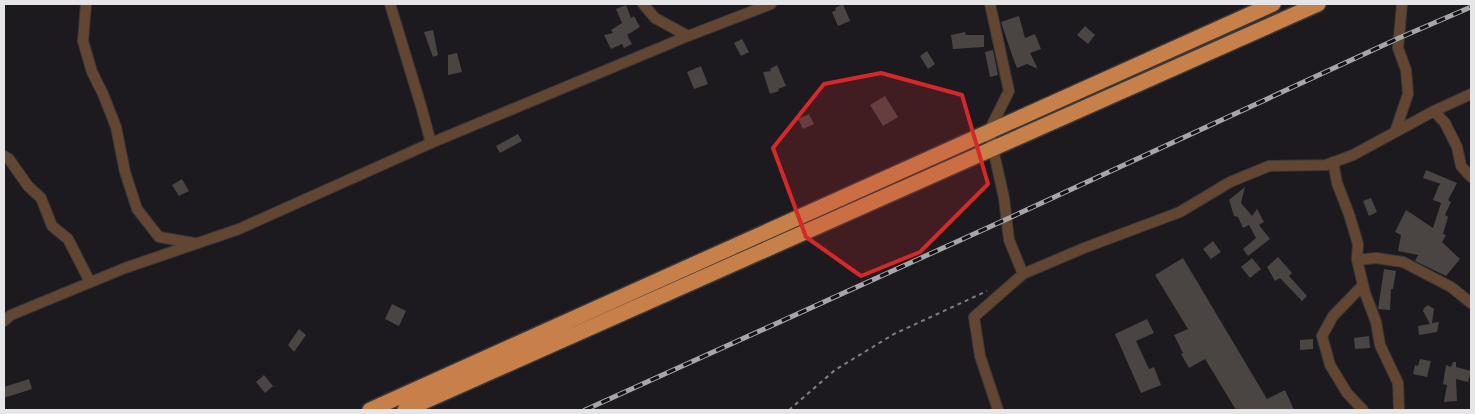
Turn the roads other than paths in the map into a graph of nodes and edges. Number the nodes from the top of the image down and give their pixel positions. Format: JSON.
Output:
{"nodes":[{"id":1,"x":86,"y":4,"type":"edge"},
{"id":2,"x":390,"y":4,"type":"edge"},
{"id":3,"x":643,"y":4,"type":"edge"},
{"id":4,"x":771,"y":4,"type":"edge"},
{"id":5,"x":990,"y":4,"type":"edge"},
{"id":6,"x":1273,"y":4,"type":"edge"},
{"id":7,"x":1318,"y":4,"type":"edge"},
{"id":8,"x":1402,"y":4,"type":"edge"},
{"id":9,"x":688,"y":36,"type":"junction"},
{"id":10,"x":1471,"y":94,"type":"edge"},
{"id":11,"x":1434,"y":111,"type":"junction"},
{"id":12,"x":989,"y":131,"type":"junction"},
{"id":13,"x":1395,"y":132,"type":"junction"},
{"id":14,"x":431,"y":143,"type":"junction"},
{"id":15,"x":992,"y":149,"type":"junction"},
{"id":16,"x":4,"y":156,"type":"edge"},
{"id":17,"x":1333,"y":162,"type":"junction"},
{"id":18,"x":1471,"y":177,"type":"edge"},
{"id":19,"x":198,"y":243,"type":"junction"},
{"id":20,"x":1358,"y":260,"type":"junction"},
{"id":21,"x":1023,"y":274,"type":"junction"},
{"id":22,"x":90,"y":282,"type":"junction"},
{"id":23,"x":1363,"y":285,"type":"junction"},
{"id":24,"x":1471,"y":303,"type":"edge"},
{"id":25,"x":6,"y":316,"type":"edge"},
{"id":26,"x":370,"y":410,"type":"edge"},
{"id":27,"x":405,"y":410,"type":"edge"},
{"id":28,"x":998,"y":410,"type":"edge"},
{"id":29,"x":1363,"y":410,"type":"edge"},
{"id":30,"x":1400,"y":410,"type":"edge"}],
"edges":[{"from":1,"to":19,"type":"street"},
{"from":2,"to":14,"type":"street"},
{"from":3,"to":9,"type":"street"},
{"from":4,"to":9,"type":"street"},
{"from":5,"to":12,"type":"street"},
{"from":6,"to":12,"type":"highway"},
{"from":7,"to":15,"type":"highway"},
{"from":8,"to":13,"type":"street"},
{"from":9,"to":14,"type":"street"},
{"from":10,"to":11,"type":"street"},
{"from":11,"to":13,"type":"street"},
{"from":11,"to":18,"type":"street"},
{"from":12,"to":15,"type":"street"},
{"from":12,"to":26,"type":"highway"},
{"from":13,"to":17,"type":"street"},
{"from":14,"to":19,"type":"street"},
{"from":15,"to":21,"type":"street"},
{"from":15,"to":27,"type":"highway"},
{"from":16,"to":22,"type":"street"},
{"from":17,"to":20,"type":"street"},
{"from":17,"to":21,"type":"street"},
{"from":19,"to":22,"type":"street"},
{"from":20,"to":23,"type":"street"},
{"from":20,"to":24,"type":"street"},
{"from":21,"to":28,"type":"street"},
{"from":22,"to":25,"type":"street"},
{"from":23,"to":29,"type":"street"},
{"from":23,"to":30,"type":"street"}]}
